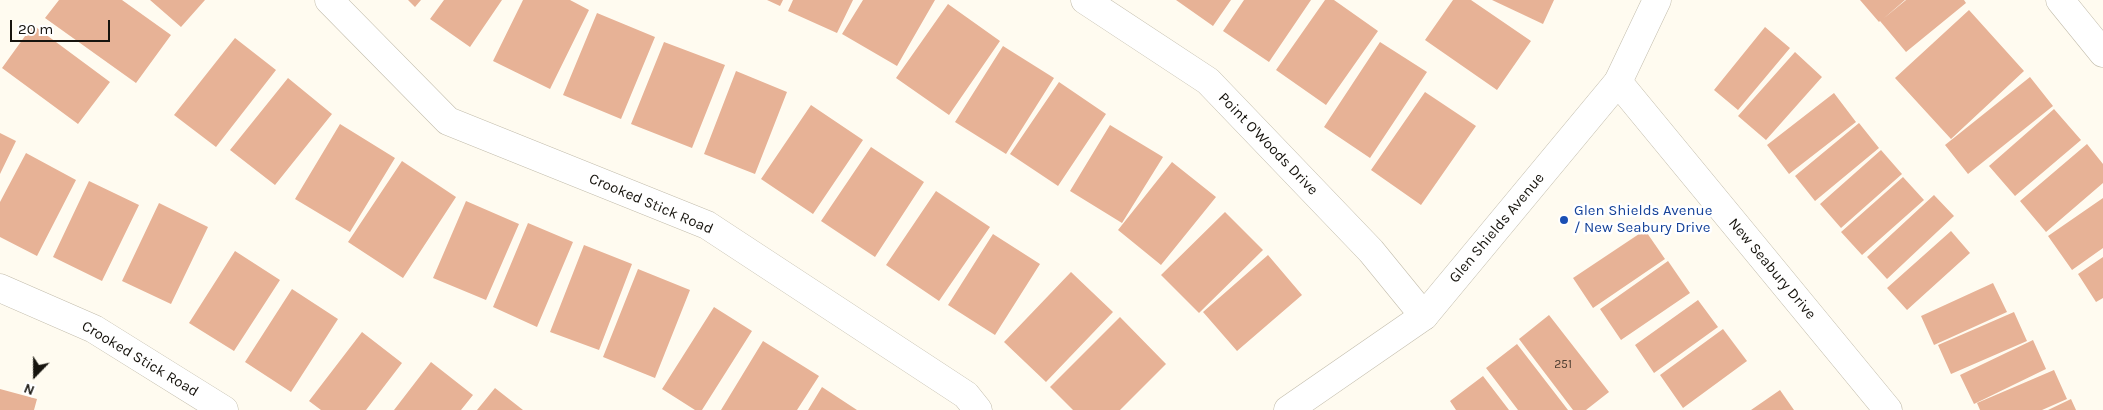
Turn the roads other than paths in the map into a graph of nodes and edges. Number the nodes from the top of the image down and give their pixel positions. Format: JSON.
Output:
{"nodes":[{"id":1,"x":329,"y":0,"type":"edge"},
{"id":2,"x":1085,"y":0,"type":"edge"},
{"id":3,"x":1657,"y":0,"type":"edge"},
{"id":4,"x":2060,"y":0,"type":"edge"},
{"id":5,"x":2103,"y":53,"type":"edge"},
{"id":6,"x":1618,"y":82,"type":"junction"},
{"id":7,"x":0,"y":288,"type":"edge"},
{"id":8,"x":1424,"y":316,"type":"junction"},
{"id":9,"x":224,"y":410,"type":"edge"},
{"id":10,"x":978,"y":410,"type":"edge"},
{"id":11,"x":1288,"y":410,"type":"edge"},
{"id":12,"x":1888,"y":410,"type":"edge"}],
"edges":[{"from":1,"to":10,"type":"street","name":"Crooked Stick Road"},
{"from":2,"to":8,"type":"street","name":"Point O'Woods Drive"},
{"from":3,"to":6,"type":"street","name":"Glen Shields Avenue"},
{"from":4,"to":5,"type":"street"},
{"from":6,"to":8,"type":"street","name":"Glen Shields Avenue"},
{"from":6,"to":12,"type":"street","name":"New Seabury Drive"},
{"from":7,"to":9,"type":"street","name":"Crooked Stick Road"},
{"from":8,"to":11,"type":"street","name":"Glen Shields Avenue"}]}
